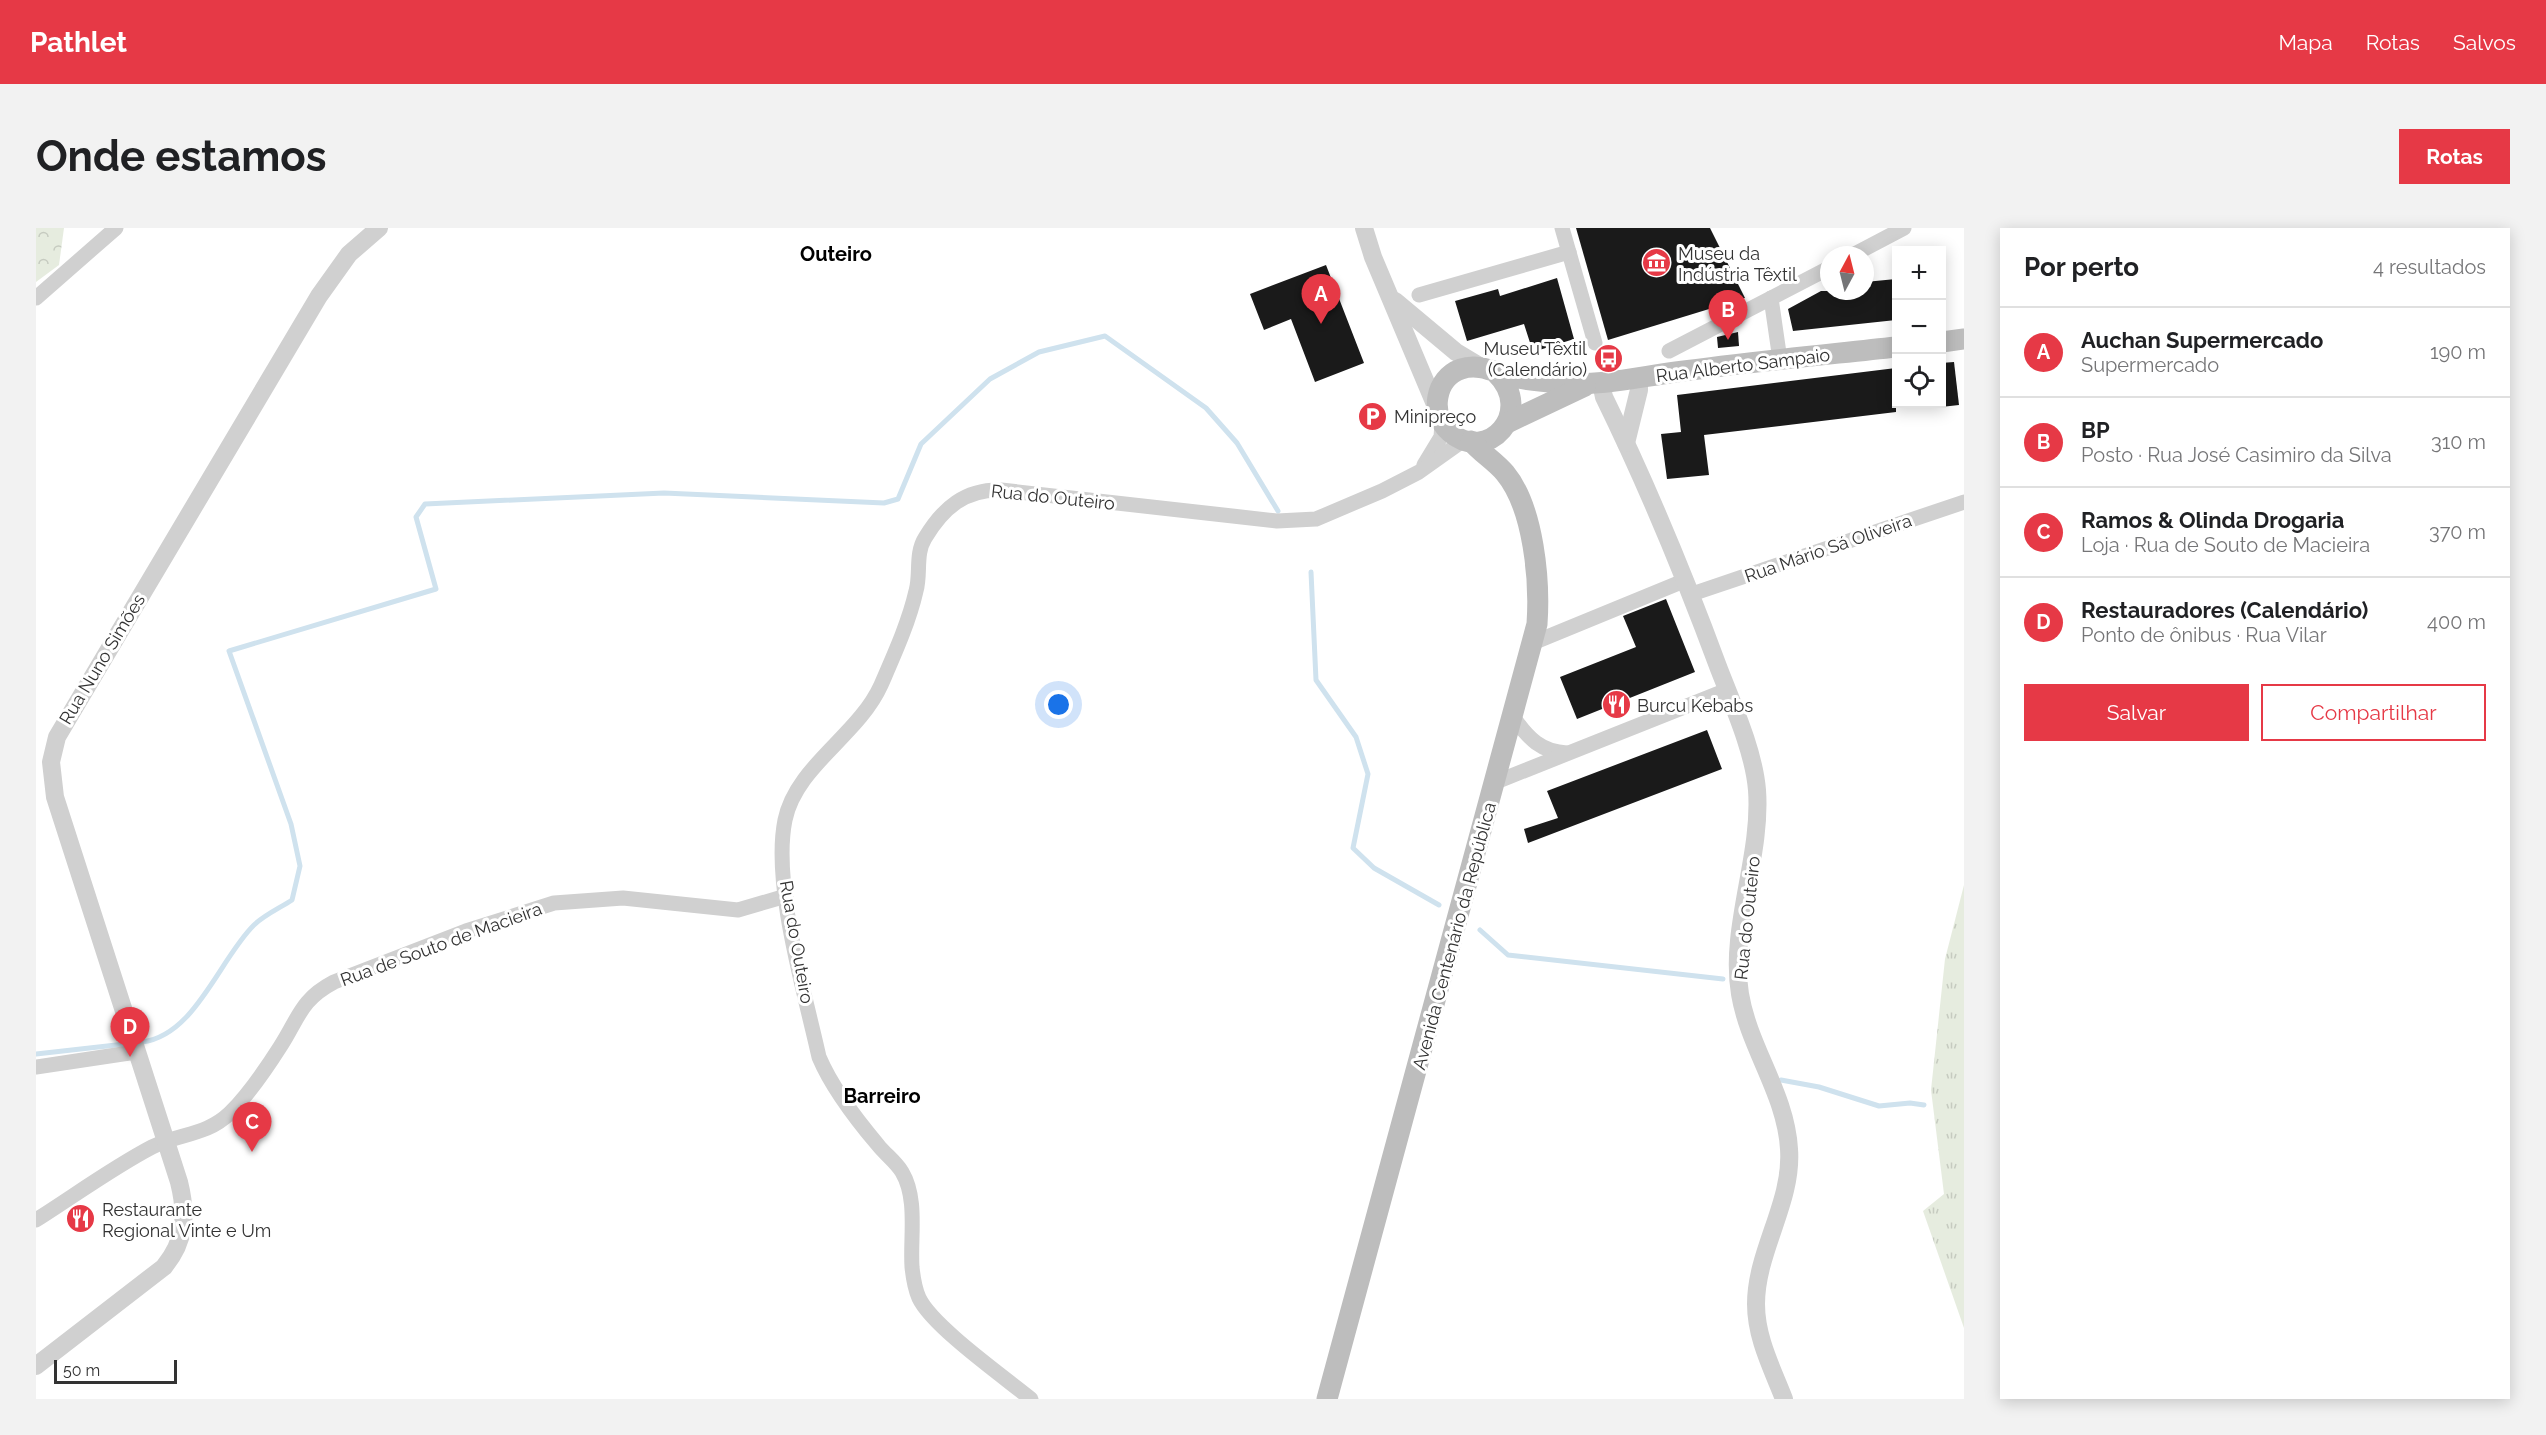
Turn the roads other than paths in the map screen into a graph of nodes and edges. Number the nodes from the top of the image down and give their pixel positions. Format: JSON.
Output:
{"nodes":[{"id":1,"x":116,"y":228,"type":"edge"},
{"id":2,"x":379,"y":228,"type":"edge"},
{"id":3,"x":1364,"y":228,"type":"edge"},
{"id":4,"x":1562,"y":228,"type":"edge"},
{"id":5,"x":1904,"y":228,"type":"edge"},
{"id":6,"x":1870,"y":246,"type":"edge"},
{"id":7,"x":1569,"y":252,"type":"junction"},
{"id":8,"x":1820,"y":273,"type":"edge"},
{"id":9,"x":1419,"y":295,"type":"dead end"},
{"id":10,"x":1392,"y":297,"type":"junction"},
{"id":11,"x":36,"y":298,"type":"edge"},
{"id":12,"x":1772,"y":298,"type":"junction"},
{"id":13,"x":1964,"y":339,"type":"edge"},
{"id":14,"x":1946,"y":341,"type":"edge"},
{"id":15,"x":1595,"y":343,"type":"dead end"},
{"id":16,"x":1892,"y":346,"type":"edge"},
{"id":17,"x":1669,"y":351,"type":"dead end"},
{"id":18,"x":1780,"y":360,"type":"junction"},
{"id":19,"x":1489,"y":370,"type":"junction"},
{"id":20,"x":1639,"y":378,"type":"junction"},
{"id":21,"x":1595,"y":383,"type":"junction"},
{"id":22,"x":1440,"y":416,"type":"junction"},
{"id":23,"x":1505,"y":426,"type":"junction"},
{"id":24,"x":1468,"y":441,"type":"junction"},
{"id":25,"x":1626,"y":443,"type":"junction"},
{"id":26,"x":1419,"y":472,"type":"junction"},
{"id":27,"x":1506,"y":474,"type":"junction"},
{"id":28,"x":1964,"y":501,"type":"edge"},
{"id":29,"x":1689,"y":587,"type":"junction"},
{"id":30,"x":1535,"y":642,"type":"junction"},
{"id":31,"x":1727,"y":690,"type":"junction"},
{"id":32,"x":1514,"y":718,"type":"junction"},
{"id":33,"x":1567,"y":753,"type":"junction"},
{"id":34,"x":1496,"y":782,"type":"junction"},
{"id":35,"x":786,"y":896,"type":"junction"},
{"id":36,"x":136,"y":1052,"type":"junction"},
{"id":37,"x":36,"y":1067,"type":"edge"},
{"id":38,"x":166,"y":1142,"type":"junction"},
{"id":39,"x":36,"y":1220,"type":"edge"},
{"id":40,"x":36,"y":1366,"type":"edge"},
{"id":41,"x":1031,"y":1399,"type":"edge"},
{"id":42,"x":1327,"y":1399,"type":"edge"},
{"id":43,"x":1784,"y":1399,"type":"edge"}],
"edges":[{"from":1,"to":11,"type":"street"},
{"from":2,"to":36,"type":"street","name":"Rua Nuno Simões"},
{"from":3,"to":10,"type":"street","name":"Rua Alberto Sampaio"},
{"from":4,"to":7,"type":"street"},
{"from":5,"to":6,"type":"street"},
{"from":7,"to":9,"type":"street"},
{"from":7,"to":15,"type":"street"},
{"from":8,"to":12,"type":"street"},
{"from":10,"to":19,"type":"street","name":"Rua Alberto Sampaio"},
{"from":10,"to":22,"type":"street","name":"Rua Alberto Sampaio"},
{"from":12,"to":17,"type":"street"},
{"from":12,"to":18,"type":"street"},
{"from":13,"to":14,"type":"main road"},
{"from":16,"to":18,"type":"main road","name":"Rua Alberto Sampaio"},
{"from":18,"to":20,"type":"main road","name":"Rua Alberto Sampaio"},
{"from":19,"to":21,"type":"main road","name":"Rua Alberto Sampaio"},
{"from":19,"to":22,"type":"main road","name":"Rua Alberto Sampaio"},
{"from":19,"to":23,"type":"main road","name":"Rua Alberto Sampaio"},
{"from":20,"to":21,"type":"main road","name":"Rua Alberto Sampaio"},
{"from":20,"to":25,"type":"street"},
{"from":21,"to":23,"type":"main road","name":"Rua Alberto Sampaio"},
{"from":21,"to":25,"type":"street","name":"Rua do Outeiro"},
{"from":22,"to":24,"type":"main road"},
{"from":22,"to":26,"type":"street","name":"Rua do Outeiro"},
{"from":23,"to":24,"type":"main road","name":"Rua Alberto Sampaio"},
{"from":23,"to":27,"type":"main road","name":"Avenida Centenário da República"},
{"from":24,"to":26,"type":"street","name":"Rua do Outeiro"},
{"from":24,"to":27,"type":"main road","name":"Avenida Centenário da República"},
{"from":25,"to":29,"type":"street","name":"Rua do Outeiro"},
{"from":26,"to":35,"type":"street","name":"Rua do Outeiro"},
{"from":27,"to":30,"type":"main road","name":"Avenida Centenário da República"},
{"from":28,"to":29,"type":"street","name":"Rua Mário Sá Oliveira"},
{"from":29,"to":30,"type":"street","name":"Rua Mário Sá Oliveira"},
{"from":29,"to":31,"type":"street","name":"Rua do Outeiro"},
{"from":30,"to":32,"type":"main road","name":"Avenida Centenário da República"},
{"from":31,"to":33,"type":"street"},
{"from":31,"to":43,"type":"street","name":"Rua do Outeiro"},
{"from":32,"to":33,"type":"street"},
{"from":32,"to":34,"type":"main road","name":"Avenida Centenário da República"},
{"from":33,"to":34,"type":"street"},
{"from":34,"to":42,"type":"main road","name":"Avenida Centenário da República"},
{"from":35,"to":38,"type":"street","name":"Rua de Souto de Macieira"},
{"from":35,"to":41,"type":"street","name":"Rua do Outeiro"},
{"from":36,"to":37,"type":"street"},
{"from":36,"to":38,"type":"street","name":"Rua Nuno Simões"},
{"from":38,"to":39,"type":"street","name":"Rua de Souto de Macieira"},
{"from":38,"to":40,"type":"street","name":"Rua Nuno Simões"}]}
